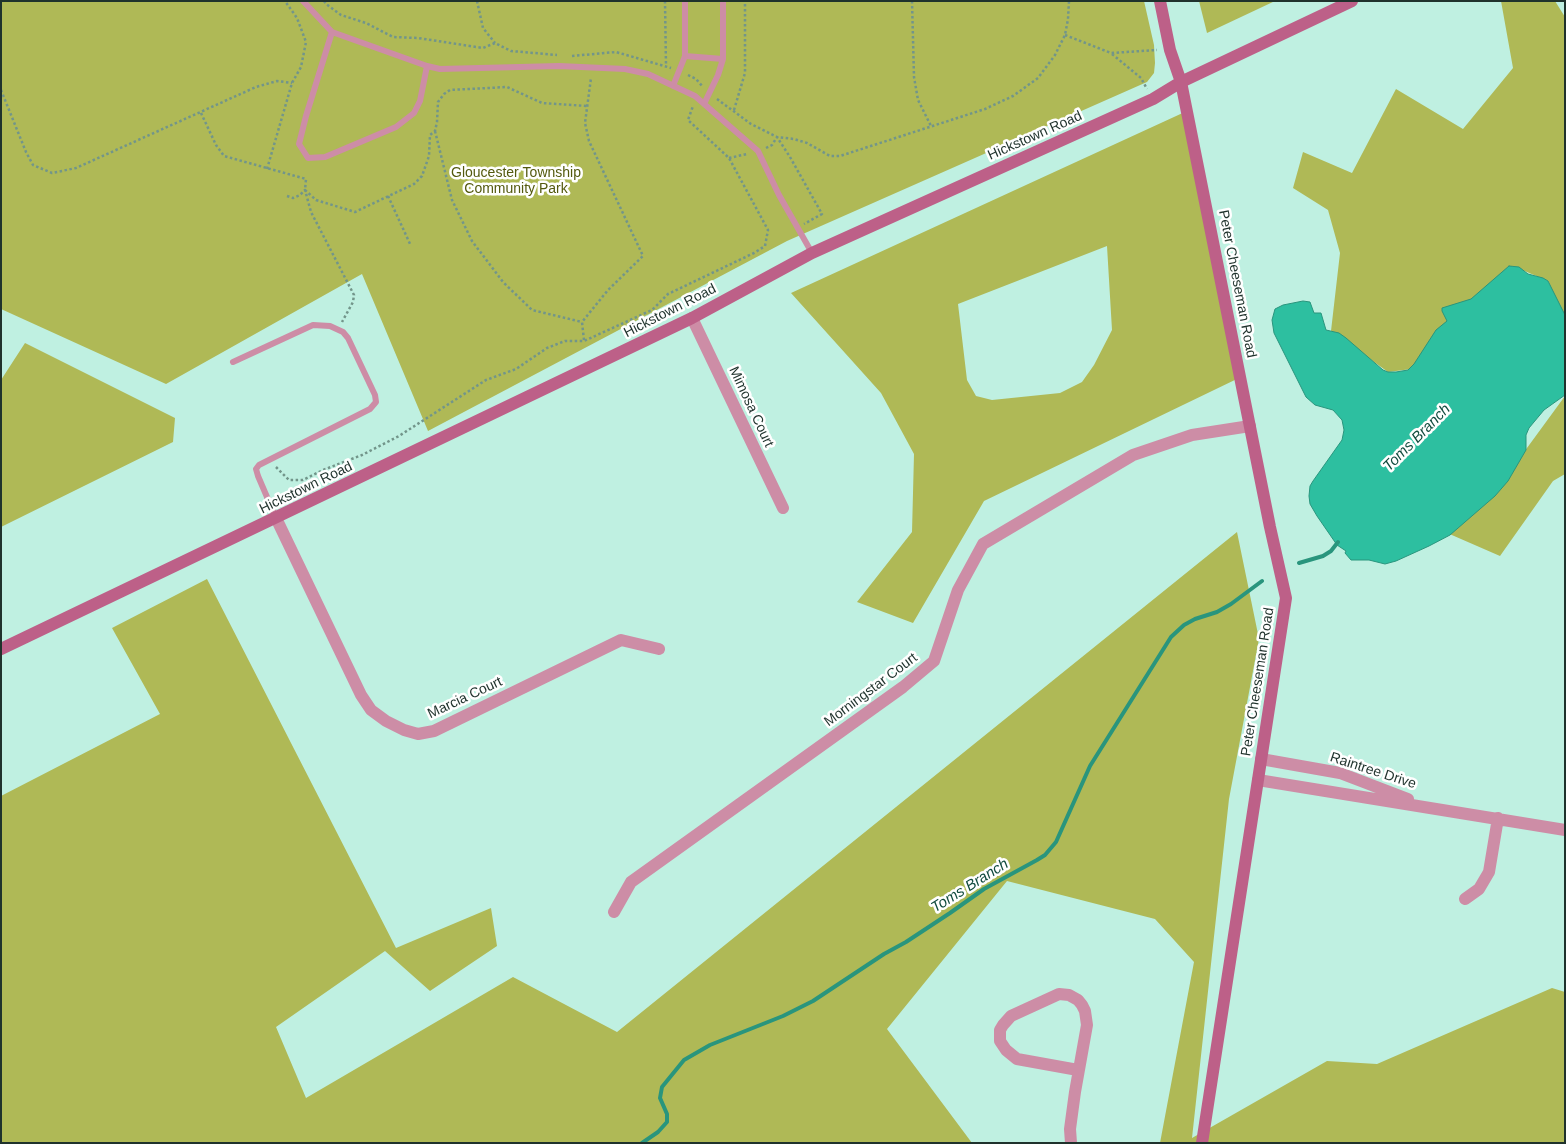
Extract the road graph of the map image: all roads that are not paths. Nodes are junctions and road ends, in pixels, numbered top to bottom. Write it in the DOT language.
graph roads {
  1 [pos="303,1"];
  2 [pos="685,1"];
  3 [pos="723,1"];
  4 [pos="1160,1"];
  5 [pos="1352,1"];
  6 [pos="332,32"];
  7 [pos="685,56"];
  8 [pos="723,59"];
  9 [pos="427,66"];
  10 [pos="1181,82"];
  11 [pos="673,86"];
  12 [pos="704,104"];
  13 [pos="812,253"];
  14 [pos="692,318"];
  15 [pos="233,362"];
  16 [pos="1250,426"];
  17 [pos="783,508"];
  18 [pos="276,518"];
  19 [pos="1,649"];
  20 [pos="659,649"];
  21 [pos="1261,759"];
  22 [pos="1258,780"];
  23 [pos="1444,810"];
  24 [pos="1498,818"];
  25 [pos="1565,830"];
  26 [pos="1465,899"];
  27 [pos="614,912"];
  28 [pos="1078,1070"];
  29 [pos="1071,1143"];
  30 [pos="1202,1143"];
  1 -- 6 [label="lane"];
  2 -- 7 [label="lane"];
  3 -- 8 [label="lane"];
  4 -- 10 [label="street, Peter Cheeseman Road"];
  5 -- 10 [label="street, Hickstown Road"];
  6 -- 9 [label="lane"];
  6 -- 9 [label="lane"];
  7 -- 8 [label="lane"];
  7 -- 11 [label="lane"];
  8 -- 12 [label="lane"];
  9 -- 11 [label="lane"];
  10 -- 13 [label="street, Hickstown Road"];
  10 -- 16 [label="street, Peter Cheeseman Road"];
  11 -- 12 [label="lane"];
  12 -- 13 [label="lane"];
  13 -- 14 [label="street, Hickstown Road"];
  14 -- 17 [label="street, Mimosa Court"];
  14 -- 18 [label="street, Hickstown Road"];
  15 -- 18 [label="lane"];
  16 -- 21 [label="street, Peter Cheeseman Road"];
  16 -- 27 [label="street, Morningstar Court"];
  18 -- 19 [label="street, Hickstown Road"];
  18 -- 20 [label="street, Marcia Court"];
  21 -- 22 [label="street, Peter Cheeseman Road"];
  21 -- 23 [label="street, Raintree Drive"];
  22 -- 23 [label="street, Raintree Drive"];
  22 -- 30 [label="street, Peter Cheeseman Road"];
  23 -- 24 [label="street, Raintree Drive"];
  24 -- 25 [label="street, Raintree Drive"];
  24 -- 26 [label="street"];
  28 -- 28 [label="street"];
  28 -- 29 [label="street"];
}
